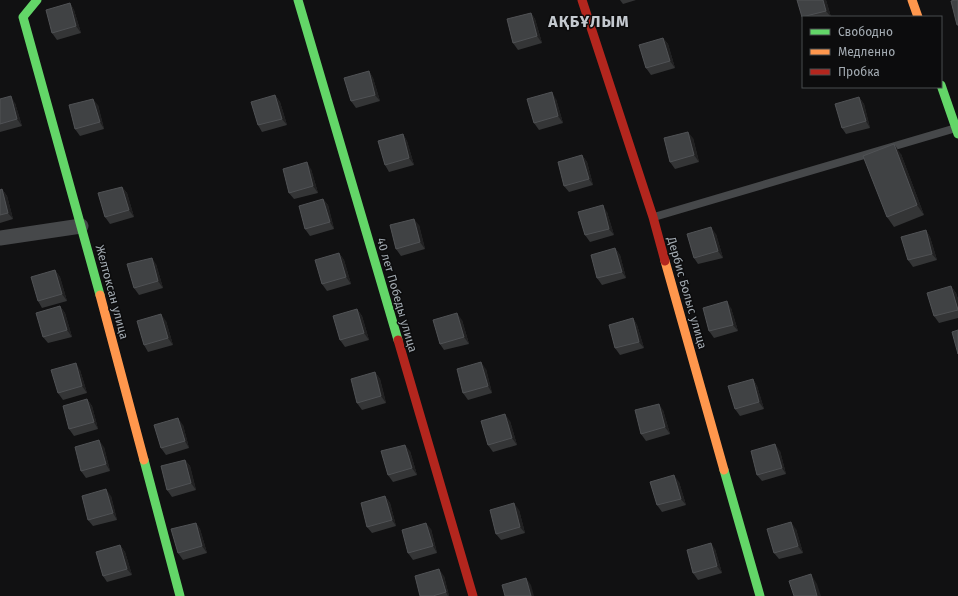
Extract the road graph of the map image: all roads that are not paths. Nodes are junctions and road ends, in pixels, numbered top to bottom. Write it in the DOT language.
graph roads {
  1 [pos="37,0"];
  2 [pos="298,0"];
  3 [pos="582,0"];
  4 [pos="912,0"];
  5 [pos="918,16"];
  6 [pos="942,88"];
  7 [pos="957,131"];
  8 [pos="653,217"];
  9 [pos="81,226"];
  10 [pos="0,238"];
  11 [pos="180,596"];
  12 [pos="473,596"];
  13 [pos="760,596"];
  1 -- 9 [label="street, Желтоксан улица"];
  2 -- 12 [label="street, 40 лет Победы улица"];
  3 -- 8 [label="street, Дербис Болыс улица"];
  4 -- 5 [label="street"];
  6 -- 7 [label="street"];
  7 -- 8 [label="lane"];
  8 -- 13 [label="street, Дербис Болыс улица"];
  9 -- 10 [label="street"];
  9 -- 11 [label="street, Желтоксан улица"];
}
